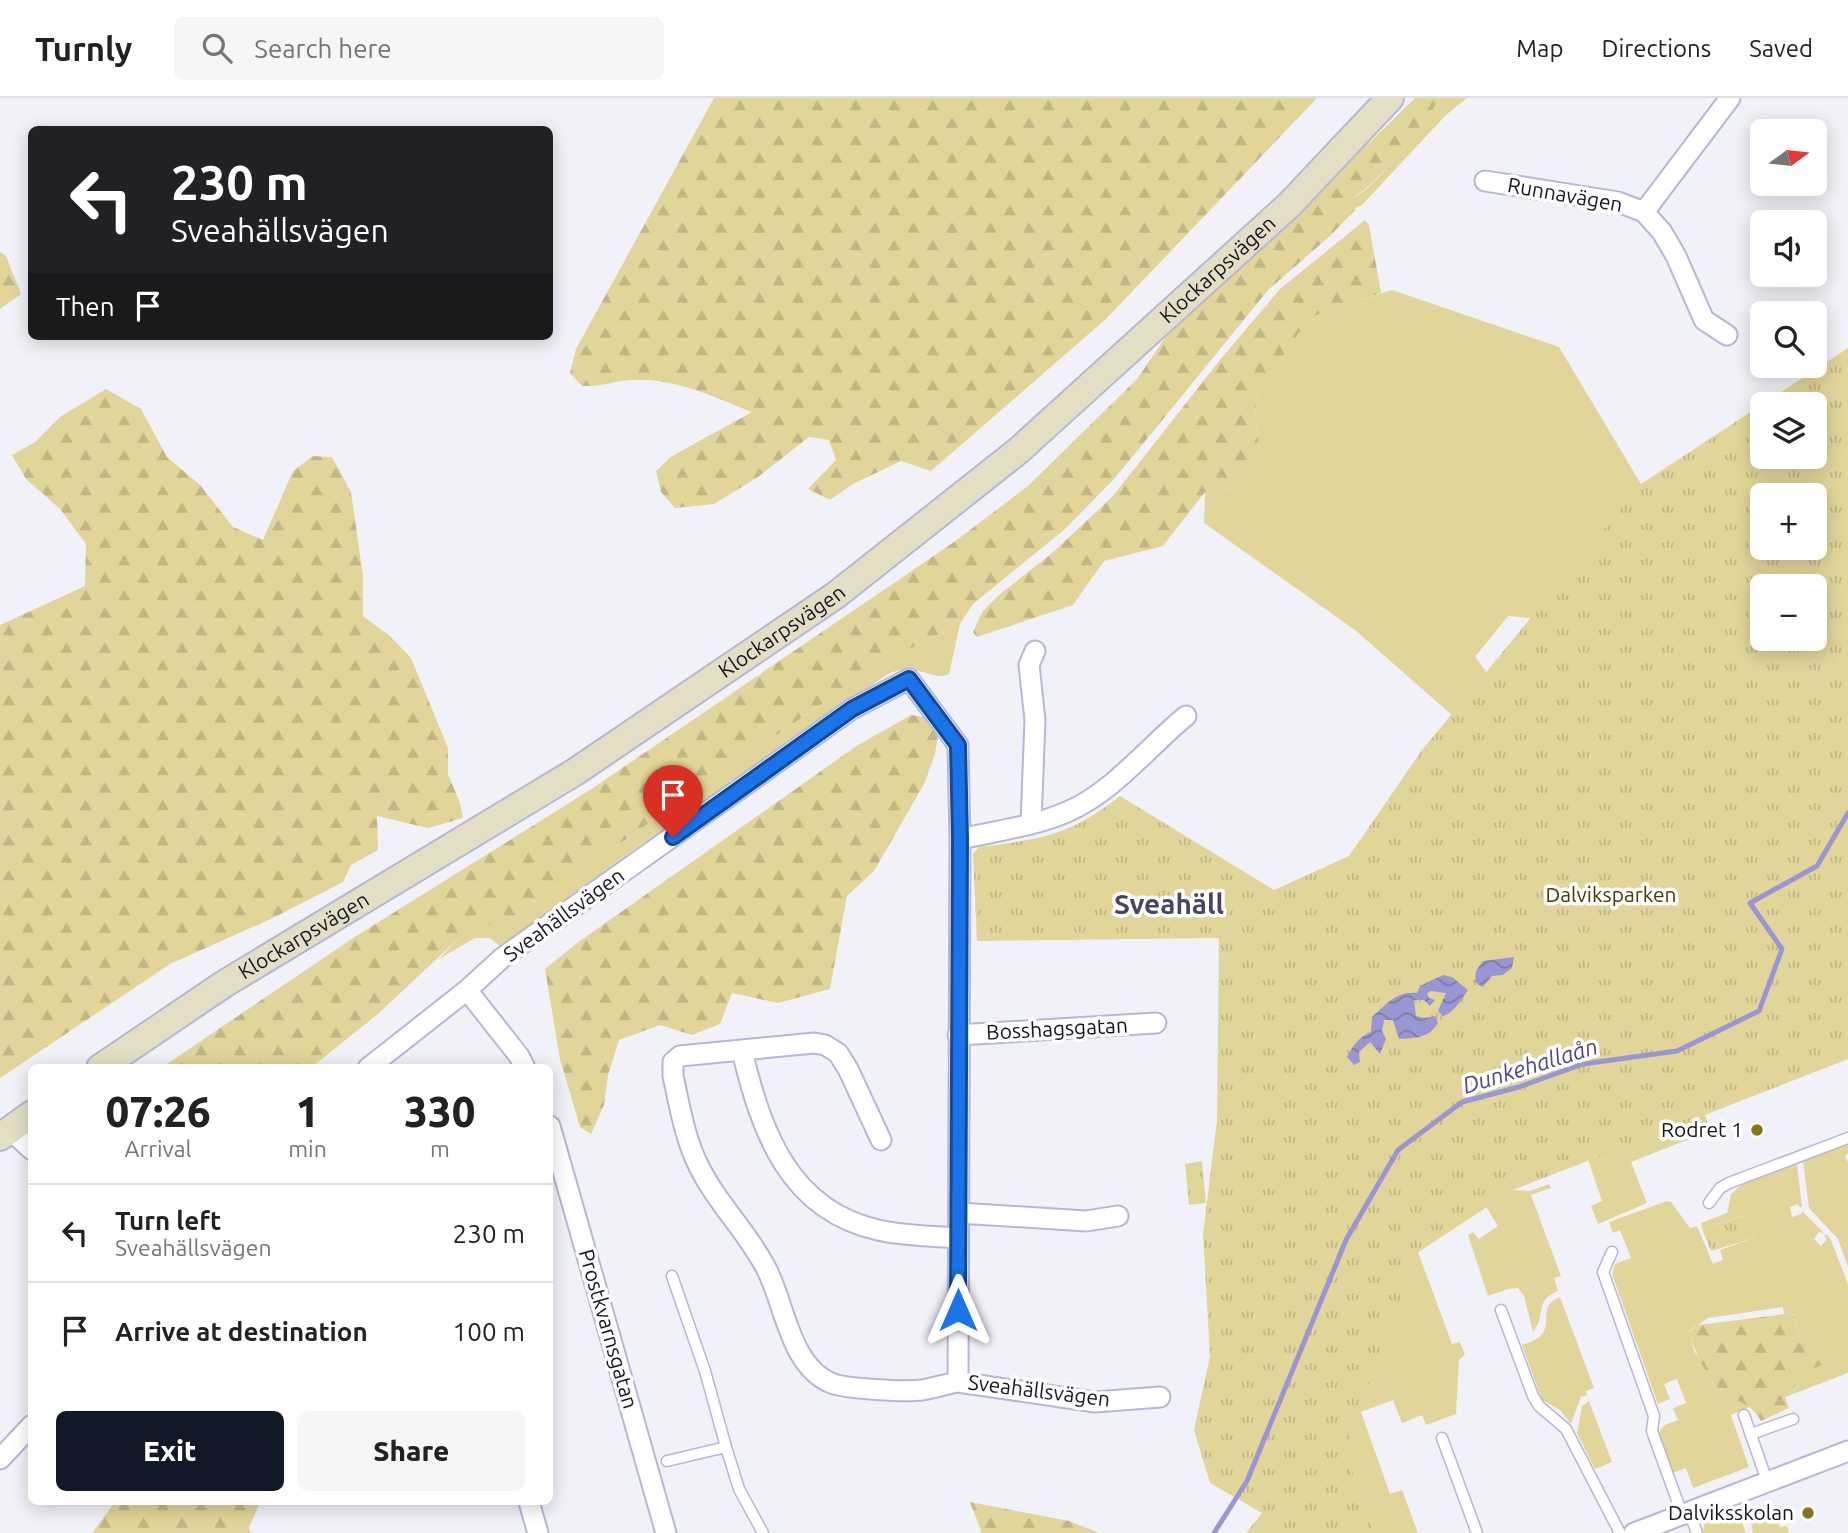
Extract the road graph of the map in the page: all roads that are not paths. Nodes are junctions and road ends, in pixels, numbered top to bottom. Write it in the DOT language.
graph roads {
  1 [pos="1390,98"];
  2 [pos="1730,98"];
  3 [pos="1485,181"];
  4 [pos="1644,212"];
  5 [pos="1727,335"];
  6 [pos="1035,651"];
  7 [pos="1186,716"];
  8 [pos="1031,823"];
  9 [pos="960,839"];
  10 [pos="467,990"];
  11 [pos="1156,1023"];
  12 [pos="958,1035"];
  13 [pos="742,1051"];
  14 [pos="106,1064"];
  15 [pos="373,1064"];
  16 [pos="523,1064"];
  17 [pos="28,1117"];
  18 [pos="4,1133"];
  19 [pos="553,1137"];
  20 [pos="1848,1138"];
  21 [pos="881,1139"];
  22 [pos="28,1148"];
  23 [pos="1709,1203"];
  24 [pos="959,1213"];
  25 [pos="1118,1216"];
  26 [pos="958,1238"];
  27 [pos="1612,1252"];
  28 [pos="672,1276"];
  29 [pos="1502,1310"];
  30 [pos="958,1382"];
  31 [pos="1160,1397"];
  32 [pos="1744,1415"];
  33 [pos="1793,1419"];
  34 [pos="28,1429"];
  35 [pos="1751,1434"];
  36 [pos="1442,1438"];
  37 [pos="726,1447"];
  38 [pos="1848,1451"];
  39 [pos="0,1459"];
  40 [pos="667,1461"];
  41 [pos="1767,1481"];
  42 [pos="530,1505"];
  43 [pos="1686,1513"];
  44 [pos="1640,1532"];
  45 [pos="538,1533"];
  46 [pos="666,1533"];
  47 [pos="763,1533"];
  48 [pos="1477,1533"];
  49 [pos="1620,1533"];
  50 [pos="1697,1533"];
  1 -- 14 [label="street, Klockarpsvägen"];
  2 -- 4 [label="street, Runnavägen"];
  3 -- 4 [label="street, Runnavägen"];
  4 -- 5 [label="street, Runnavägen"];
  6 -- 8 [label="street"];
  7 -- 8 [label="street"];
  8 -- 9 [label="street"];
  9 -- 10 [label="street, Sveahällsvägen"];
  9 -- 12 [label="street, Sveahällsvägen"];
  10 -- 15 [label="street, Sveahällsvägen"];
  10 -- 16 [label="street"];
  11 -- 12 [label="street, Bosshagsgatan"];
  12 -- 24 [label="street, Sveahällsvägen"];
  13 -- 21 [label="street"];
  13 -- 26 [label="street"];
  13 -- 30 [label="street"];
  17 -- 18 [label="street"];
  18 -- 22 [label="street"];
  19 -- 46 [label="street, Prostkvarnsgatan"];
  20 -- 23 [label="lane"];
  24 -- 25 [label="street"];
  24 -- 26 [label="street, Sveahällsvägen"];
  26 -- 30 [label="street, Sveahällsvägen"];
  27 -- 43 [label="lane"];
  28 -- 37 [label="lane"];
  29 -- 49 [label="lane"];
  30 -- 31 [label="street, Sveahällsvägen"];
  32 -- 35 [label="lane"];
  33 -- 35 [label="lane"];
  34 -- 39 [label="street"];
  35 -- 41 [label="lane"];
  36 -- 48 [label="lane"];
  37 -- 40 [label="lane"];
  37 -- 47 [label="lane"];
  38 -- 41 [label="street"];
  41 -- 43 [label="street"];
  42 -- 45 [label="street"];
  43 -- 44 [label="street"];
  43 -- 50 [label="lane"];
}
